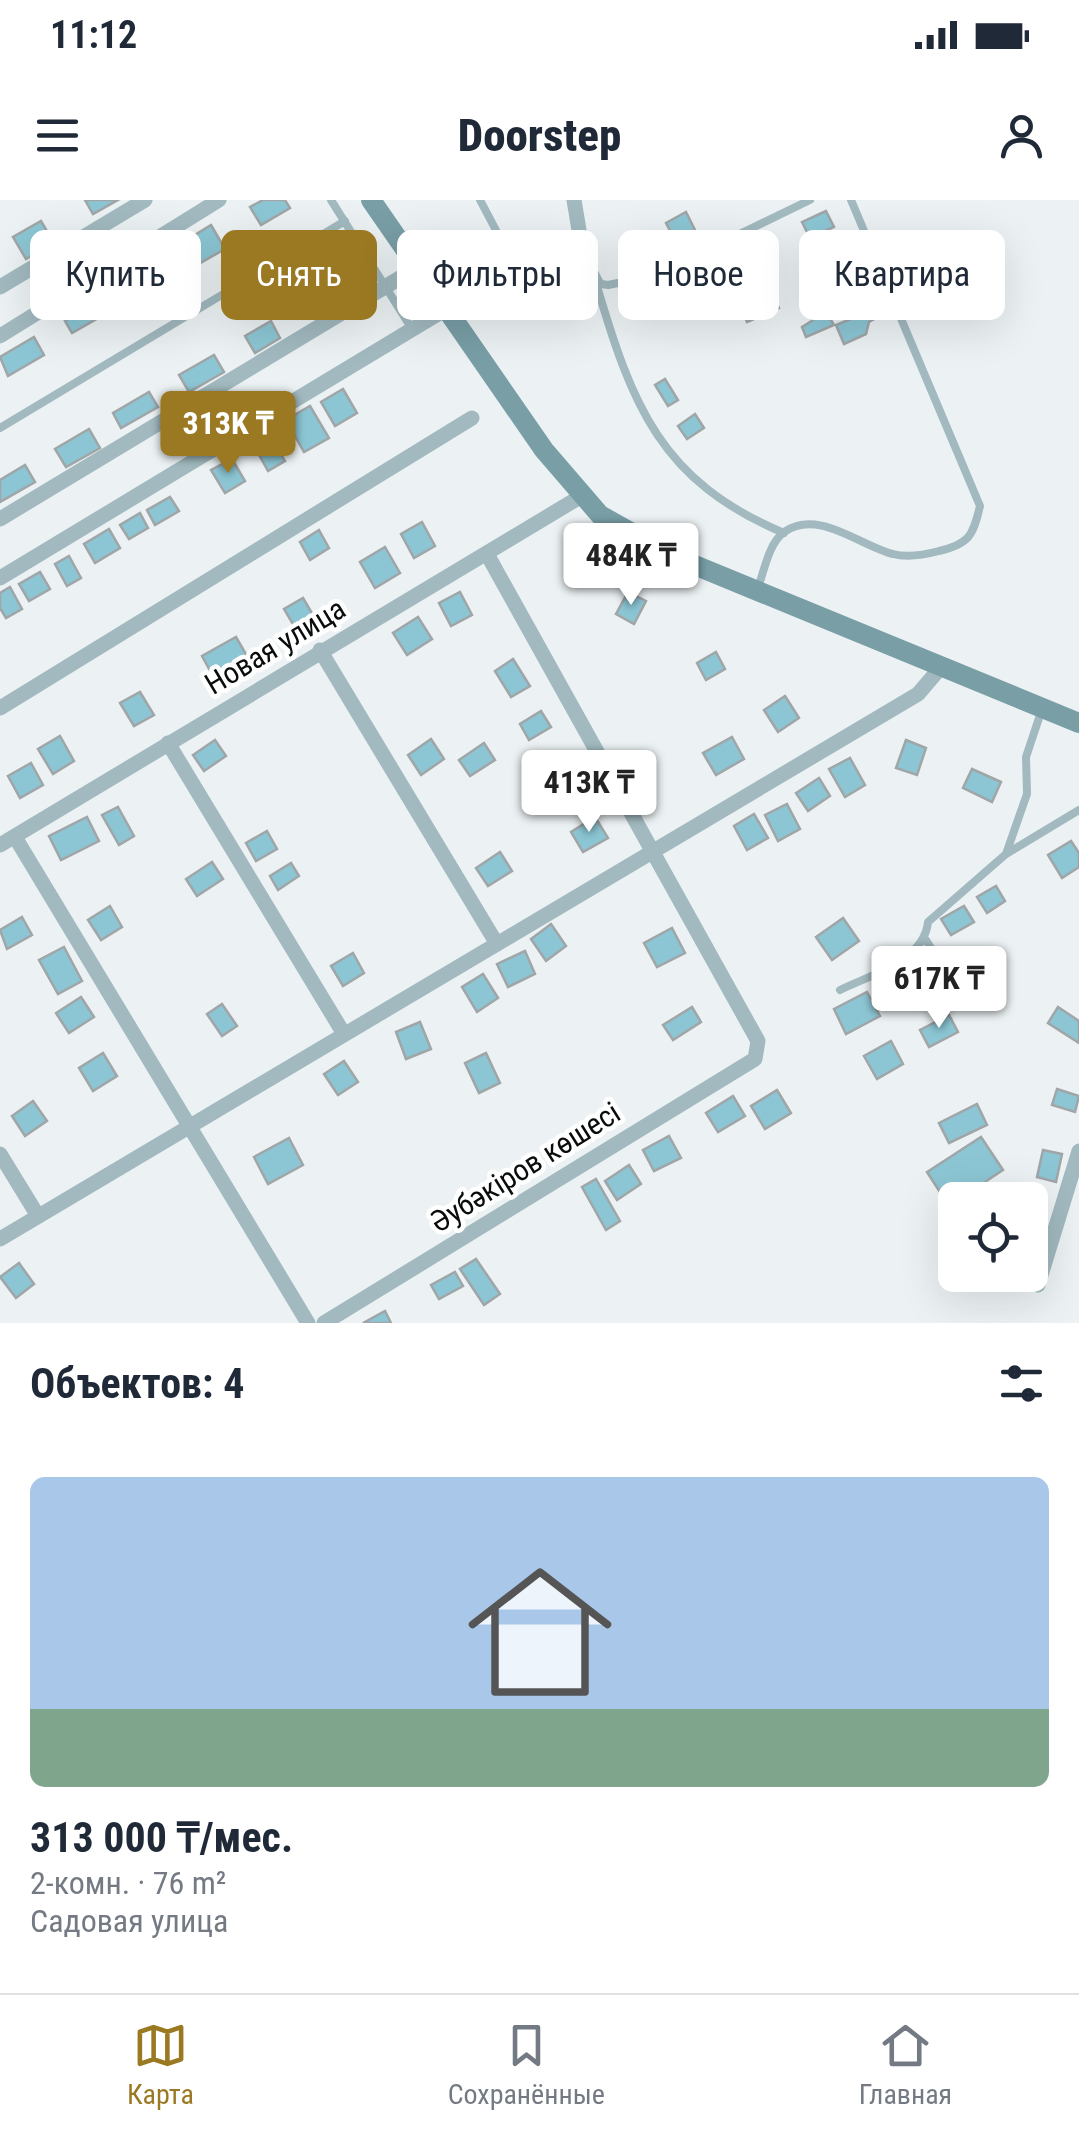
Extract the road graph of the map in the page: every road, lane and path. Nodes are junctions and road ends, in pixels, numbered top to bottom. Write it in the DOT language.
graph roads {
  1 [pos="144,200"];
  2 [pos="218,200"];
  3 [pos="331,200"];
  4 [pos="371,200"];
  5 [pos="480,200"];
  6 [pos="574,200"];
  7 [pos="810,200"];
  8 [pos="852,200"];
  9 [pos="345,221"];
  10 [pos="495,230"];
  11 [pos="579,230"];
  12 [pos="397,237"];
  13 [pos="397,279"];
  14 [pos="598,284"];
  15 [pos="386,286"];
  16 [pos="0,287"];
  17 [pos="598,291"];
  18 [pos="427,320"];
  19 [pos="454,320"];
  20 [pos="412,329"];
  21 [pos="0,336"];
  22 [pos="472,418"];
  23 [pos="0,428"];
  24 [pos="580,497"];
  25 [pos="0,519"];
  26 [pos="784,532"];
  27 [pos="487,554"];
  28 [pos="0,578"];
  29 [pos="757,592"];
  30 [pos="320,650"];
  31 [pos="942,666"];
  32 [pos="0,708"];
  33 [pos="1042,708"];
  34 [pos="1079,723"];
  35 [pos="168,744"];
  36 [pos="1079,810"];
  37 [pos="7,841"];
  38 [pos="653,851"];
  39 [pos="1006,854"];
  40 [pos="926,940"];
  41 [pos="497,944"];
  42 [pos="840,990"];
  43 [pos="961,996"];
  44 [pos="344,1034"];
  45 [pos="189,1126"];
  46 [pos="1079,1151"];
  47 [pos="0,1154"];
  48 [pos="38,1216"];
  49 [pos="0,1239"];
  50 [pos="1048,1252"];
  51 [pos="308,1323"];
  52 [pos="324,1323"];
  1 -- 16 [label="street"];
  2 -- 21 [label="street"];
  3 -- 9 [label="lane"];
  4 -- 12 [label="main road"];
  5 -- 10 [label="lane"];
  6 -- 11 [label="street"];
  7 -- 14 [label="lane"];
  8 -- 26 [label="lane"];
  9 -- 15 [label="lane"];
  9 -- 23 [label="lane"];
  13 -- 15 [label="street"];
  15 -- 20 [label="lane"];
  15 -- 25 [label="street"];
  17 -- 26 [label="lane"];
  18 -- 20 [label="street"];
  19 -- 24 [label="main road"];
  20 -- 28 [label="street"];
  22 -- 32 [label="street"];
  24 -- 27 [label="street, Новая улица"];
  24 -- 29 [label="main road"];
  26 -- 29 [label="lane"];
  27 -- 30 [label="street, Новая улица"];
  27 -- 38 [label="street"];
  29 -- 31 [label="main road"];
  30 -- 35 [label="street, Новая улица"];
  30 -- 41 [label="street"];
  31 -- 33 [label="main road"];
  31 -- 38 [label="street"];
  33 -- 34 [label="main road"];
  33 -- 39 [label="lane"];
  35 -- 37 [label="street, Новая улица"];
  35 -- 44 [label="street"];
  36 -- 39 [label="lane"];
  37 -- 45 [label="street"];
  38 -- 41 [label="street"];
  38 -- 52 [label="street, Әубәкіров көшесі"];
  39 -- 40 [label="lane"];
  40 -- 42 [label="lane"];
  40 -- 43 [label="lane"];
  41 -- 44 [label="street"];
  44 -- 45 [label="street"];
  45 -- 48 [label="street"];
  45 -- 51 [label="street"];
  46 -- 50 [label="street"];
  47 -- 48 [label="street"];
  48 -- 49 [label="street"];
}
